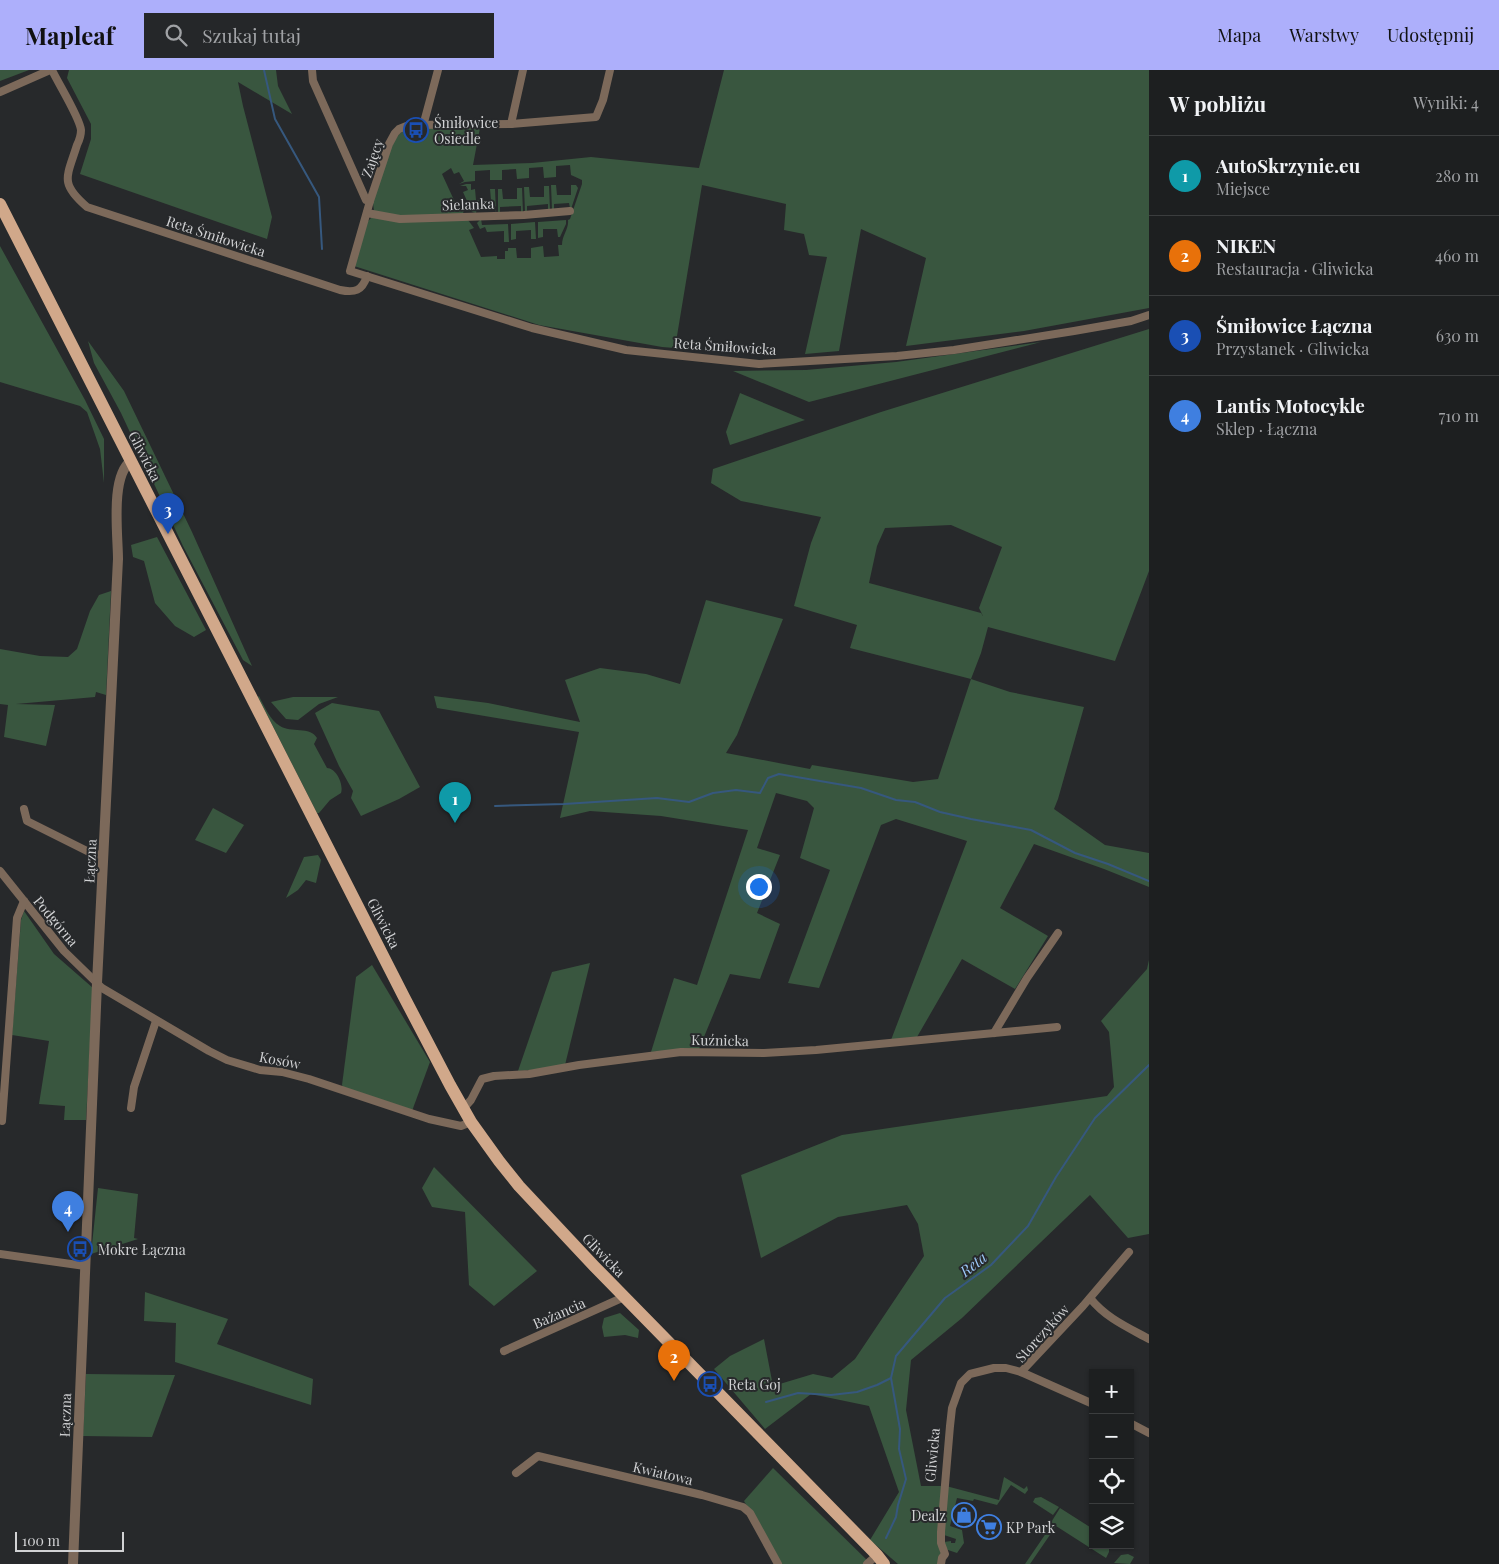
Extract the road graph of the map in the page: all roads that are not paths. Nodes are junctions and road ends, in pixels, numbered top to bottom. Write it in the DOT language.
graph roads {
  1 [pos="51,70"];
  2 [pos="312,70"];
  3 [pos="438,70"];
  4 [pos="523,70"];
  5 [pos="610,70"];
  6 [pos="1,92"];
  7 [pos="512,124"];
  8 [pos="423,126"];
  9 [pos="370,201"];
  10 [pos="0,204"];
  11 [pos="570,211"];
  12 [pos="367,212"];
  13 [pos="350,271"];
  14 [pos="367,276"];
  15 [pos="1149,315"];
  16 [pos="131,461"];
  17 [pos="24,809"];
  18 [pos="104,855"];
  19 [pos="0,871"];
  20 [pos="24,901"];
  21 [pos="1058,932"];
  22 [pos="97,983"];
  23 [pos="156,1021"];
  24 [pos="1057,1027"];
  25 [pos="994,1033"];
  26 [pos="131,1108"];
  27 [pos="464,1109"];
  28 [pos="2,1121"];
  29 [pos="471,1122"];
  30 [pos="1129,1252"];
  31 [pos="0,1254"];
  32 [pos="85,1266"];
  33 [pos="624,1297"];
  34 [pos="1090,1298"];
  35 [pos="1149,1339"];
  36 [pos="504,1351"];
  37 [pos="1021,1372"];
  38 [pos="1089,1402"];
  39 [pos="1134,1426"];
  40 [pos="1149,1433"];
  41 [pos="516,1473"];
  42 [pos="880,1559"];
  43 [pos="73,1564"];
  44 [pos="778,1564"];
  45 [pos="867,1564"];
  46 [pos="892,1564"];
  47 [pos="941,1564"];
  1 -- 6 [label="street"];
  1 -- 14 [label="street, Reta Śmiłowicka"];
  2 -- 9 [label="street"];
  3 -- 8 [label="street"];
  4 -- 7 [label="street"];
  5 -- 7 [label="street, Zajęcy"];
  7 -- 8 [label="street, Zajęcy"];
  8 -- 9 [label="street, Zajęcy"];
  9 -- 12 [label="street, Zajęcy"];
  10 -- 16 [label="main road, Gliwicka"];
  11 -- 12 [label="street, Sielanka"];
  12 -- 13 [label="street, Zajęcy"];
  13 -- 14 [label="street, Reta Śmiłowicka"];
  14 -- 15 [label="street, Reta Śmiłowicka"];
  16 -- 18 [label="street, Łączna"];
  16 -- 27 [label="main road, Gliwicka"];
  17 -- 18 [label="street"];
  18 -- 22 [label="street, Łączna"];
  19 -- 20 [label="street, Podgórna"];
  20 -- 22 [label="street, Podgórna"];
  20 -- 28 [label="street"];
  21 -- 25 [label="street"];
  22 -- 23 [label="street, Kosów"];
  22 -- 32 [label="street, Łączna"];
  23 -- 26 [label="street"];
  23 -- 29 [label="street, Kosów"];
  24 -- 25 [label="street, Kuźnicka"];
  25 -- 27 [label="street, Kuźnicka"];
  27 -- 29 [label="main road, Gliwicka"];
  29 -- 33 [label="main road, Gliwicka"];
  30 -- 34 [label="street, Storczyków"];
  31 -- 32 [label="street"];
  32 -- 43 [label="street, Łączna"];
  33 -- 36 [label="street, Bażancia"];
  33 -- 42 [label="main road, Gliwicka"];
  34 -- 35 [label="street"];
  34 -- 37 [label="street, Storczyków"];
  37 -- 38 [label="street, Storczyków"];
  37 -- 47 [label="street, Gliwicka"];
  39 -- 40 [label="street"];
  41 -- 44 [label="street, Kwiatowa"];
  42 -- 45 [label="street"];
  42 -- 46 [label="main road, Gliwicka"];
}
